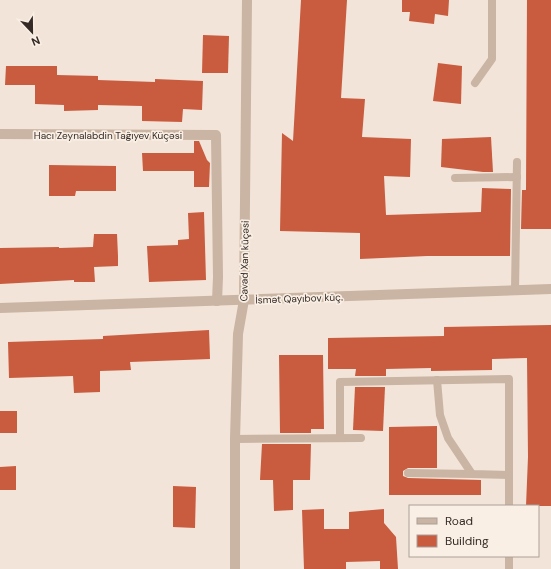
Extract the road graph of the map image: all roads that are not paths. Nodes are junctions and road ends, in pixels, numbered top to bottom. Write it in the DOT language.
graph roads {
  1 [pos="247,0"];
  2 [pos="492,0"];
  3 [pos="476,83"];
  4 [pos="0,134"];
  5 [pos="517,162"];
  6 [pos="517,177"];
  7 [pos="455,178"];
  8 [pos="551,289"];
  9 [pos="515,291"];
  10 [pos="244,300"];
  11 [pos="217,301"];
  12 [pos="0,308"];
  13 [pos="437,380"];
  14 [pos="340,438"];
  15 [pos="361,438"];
  16 [pos="236,439"];
  17 [pos="408,473"];
  18 [pos="472,474"];
  19 [pos="509,474"];
  20 [pos="509,505"];
  21 [pos="509,557"];
  22 [pos="235,569"];
  23 [pos="509,569"];
  1 -- 10 [label="street, Cavad Xan küçəsi"];
  2 -- 3 [label="lane"];
  4 -- 11 [label="street, Hacı Zeynalabdin Tağıyev Küçəsi"];
  5 -- 6 [label="lane"];
  6 -- 7 [label="lane"];
  6 -- 9 [label="lane"];
  8 -- 9 [label="street, İsmət Qayıbov küç."];
  9 -- 10 [label="street, İsmət Qayıbov küç."];
  10 -- 11 [label="street, İsmət Qayıbov küç."];
  10 -- 16 [label="street, Cavad Xan küçəsi"];
  11 -- 12 [label="street, İsmət Qayıbov küç."];
  13 -- 14 [label="lane"];
  13 -- 18 [label="lane"];
  13 -- 19 [label="lane"];
  14 -- 15 [label="lane"];
  14 -- 16 [label="lane"];
  16 -- 22 [label="street, Cavad Xan küçəsi"];
  17 -- 18 [label="lane"];
  18 -- 19 [label="lane"];
  19 -- 20 [label="lane"];
  21 -- 23 [label="lane"];
}
